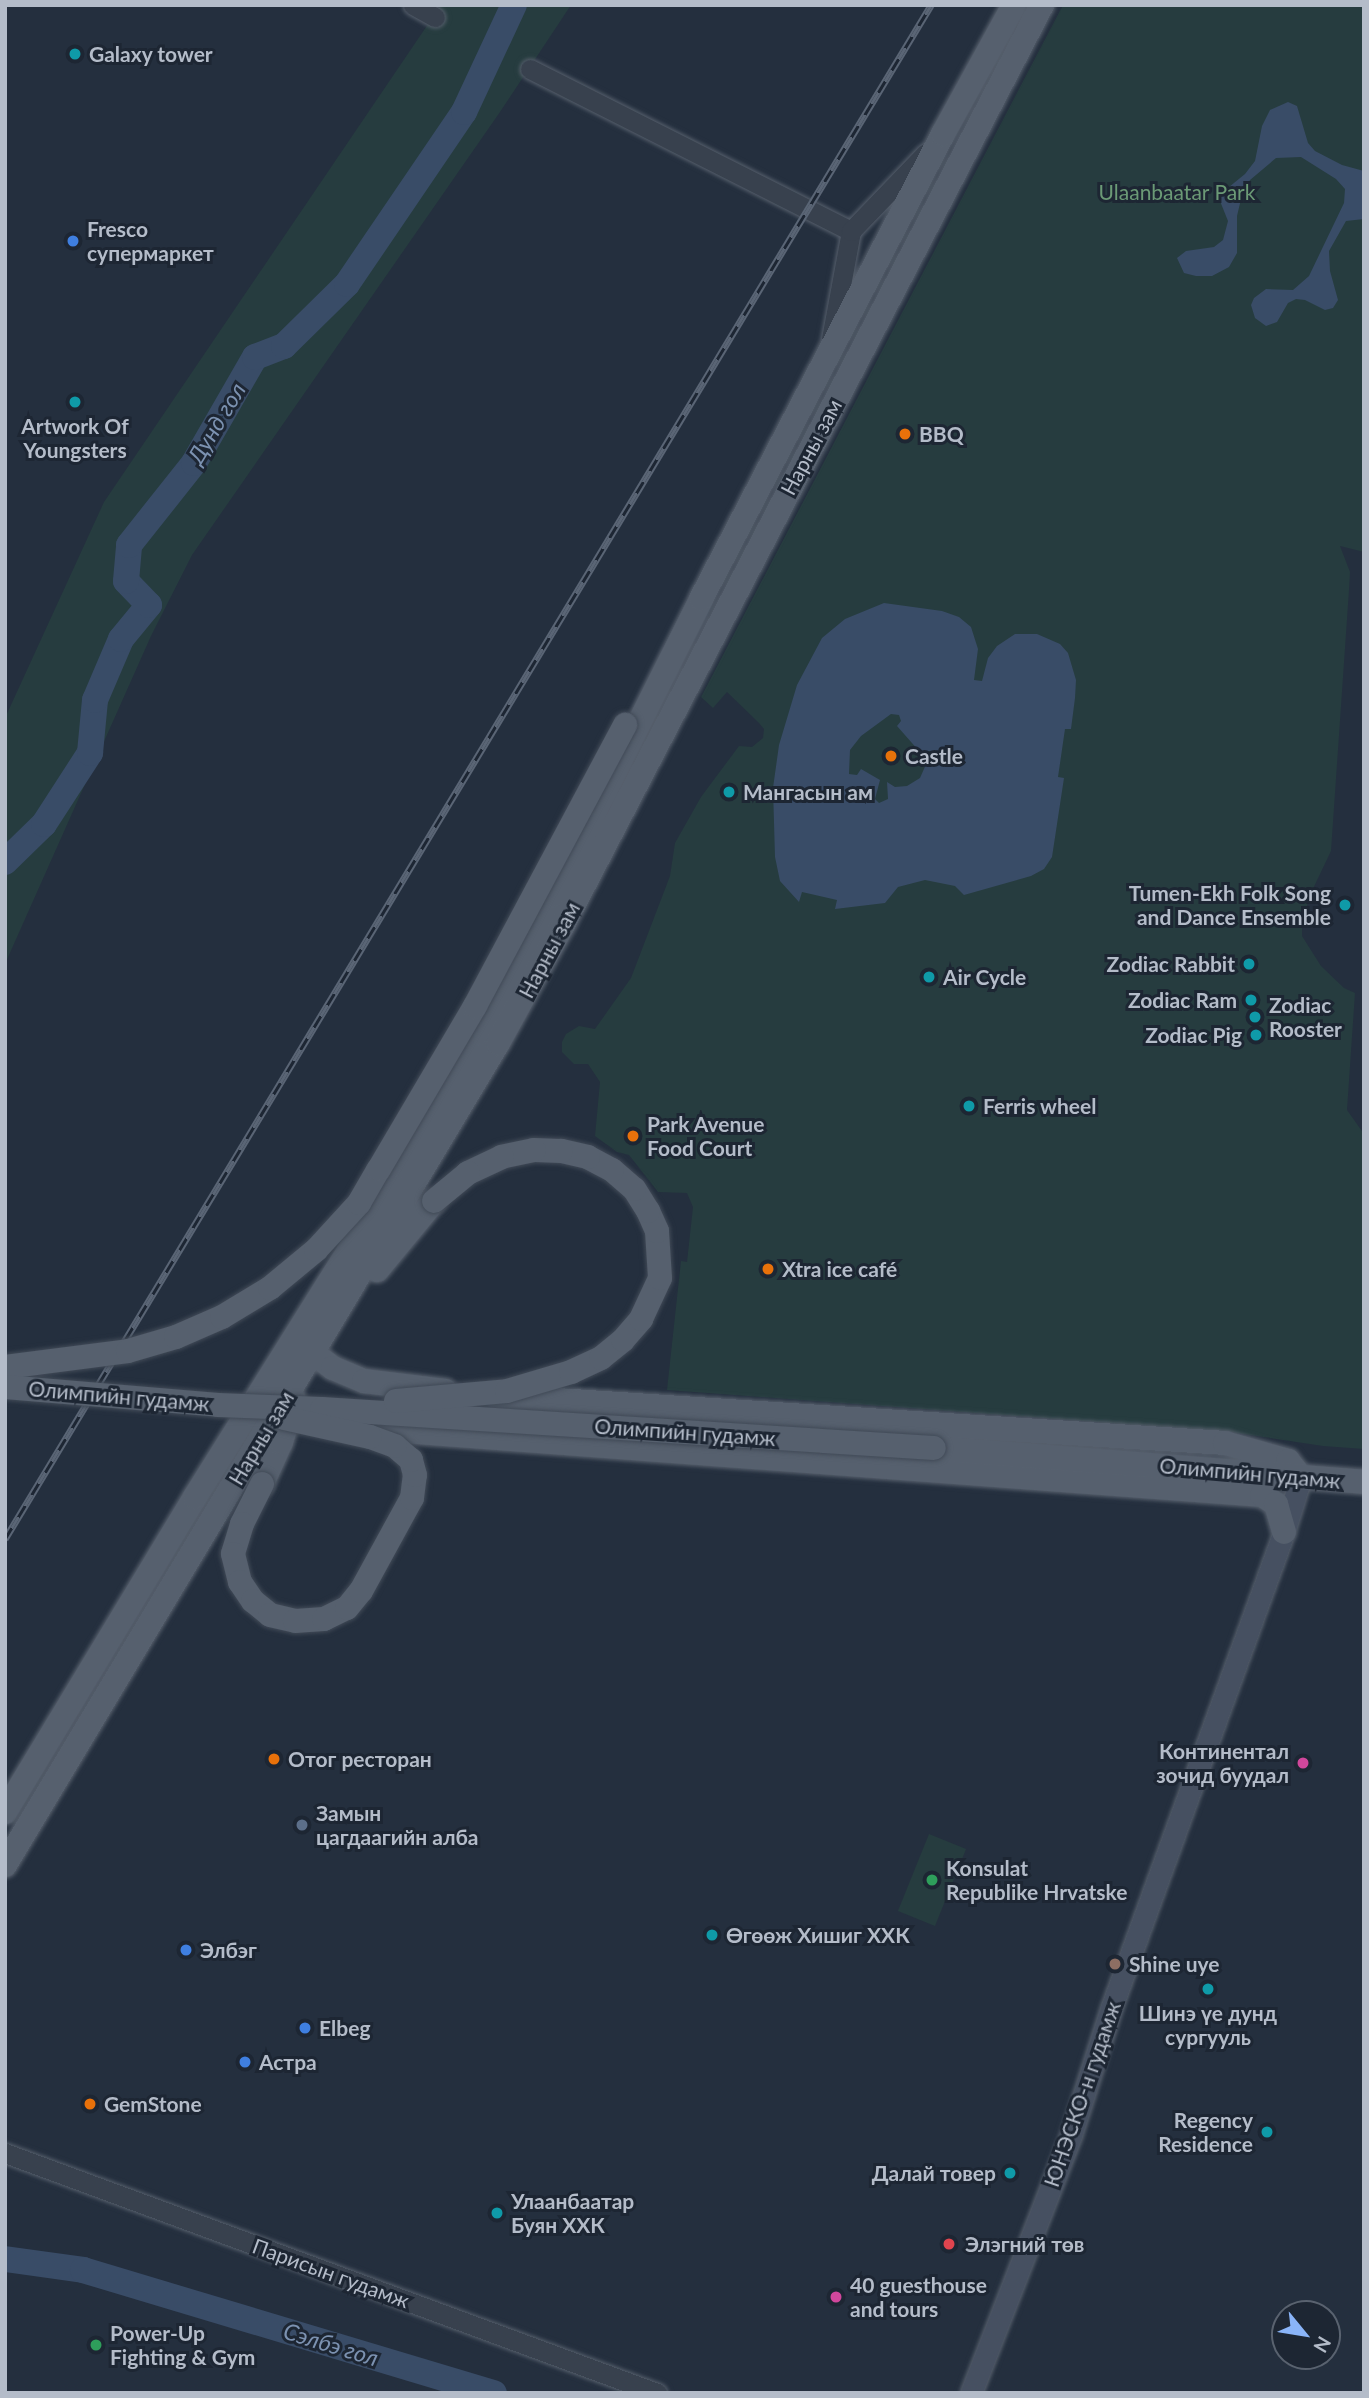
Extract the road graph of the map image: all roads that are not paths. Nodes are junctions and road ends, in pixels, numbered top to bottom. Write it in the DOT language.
graph roads {
  1 [pos="413,5"];
  2 [pos="1014,5"];
  3 [pos="1042,5"];
  4 [pos="435,17"];
  5 [pos="530,69"];
  6 [pos="943,134"];
  7 [pos="851,231"];
  8 [pos="864,286"];
  9 [pos="888,301"];
  10 [pos="843,326"];
  11 [pos="865,344"];
  12 [pos="828,354"];
  13 [pos="701,599"];
  14 [pos="314,1350"];
  15 [pos="5,1367"];
  16 [pos="5,1387"];
  17 [pos="497,1397"];
  18 [pos="543,1399"];
  19 [pos="218,1405"];
  20 [pos="322,1409"];
  21 [pos="278,1423"];
  22 [pos="494,1437"];
  23 [pos="541,1439"];
  24 [pos="1301,1477"];
  25 [pos="1364,1482"];
  26 [pos="195,1497"];
  27 [pos="216,1510"];
  28 [pos="1284,1532"];
  29 [pos="12,1817"];
  30 [pos="5,1865"];
  31 [pos="5,2153"];
  32 [pos="657,2393"];
  33 [pos="971,2393"];
  1 -- 4 [label="street"];
  2 -- 6 [label="main road, Нарны зам"];
  3 -- 9 [label="main road, Нарны зам"];
  5 -- 7 [label="street"];
  6 -- 7 [label="street"];
  6 -- 8 [label="main road, Нарны зам"];
  7 -- 12 [label="street"];
  8 -- 9 [label="main road"];
  8 -- 10 [label="main road, Нарны зам"];
  9 -- 11 [label="main road, Нарны зам"];
  10 -- 11 [label="main road"];
  10 -- 12 [label="main road, Нарны зам"];
  11 -- 14 [label="main road, Нарны зам"];
  12 -- 13 [label="main road, Нарны зам"];
  13 -- 15 [label="main road, bridge"];
  13 -- 26 [label="main road, Нарны зам"];
  14 -- 17 [label="main road"];
  14 -- 20 [label="main road, bridge"];
  14 -- 21 [label="main road, Нарны зам"];
  16 -- 19 [label="main road, Олимпийн гудамж, bridge"];
  17 -- 18 [label="main road"];
  17 -- 22 [label="main road"];
  18 -- 23 [label="main road"];
  18 -- 24 [label="main road"];
  19 -- 20 [label="main road, Олимпийн гудамж, bridge"];
  19 -- 21 [label="main road, bridge"];
  20 -- 24 [label="main road, Олимпийн гудамж, bridge"];
  21 -- 22 [label="main road"];
  21 -- 27 [label="main road, Нарны зам"];
  22 -- 23 [label="main road"];
  23 -- 28 [label="main road"];
  24 -- 25 [label="main road, Олимпийн гудамж"];
  24 -- 28 [label="main road, ЮНЭСКО-н гудамж"];
  26 -- 27 [label="main road"];
  26 -- 29 [label="main road, Нарны зам"];
  27 -- 29 [label="main road, Нарны зам"];
  28 -- 33 [label="main road, ЮНЭСКО-н гудамж"];
  29 -- 30 [label="main road, Нарны зам"];
  31 -- 32 [label="street, Парисын гудамж"];
}
